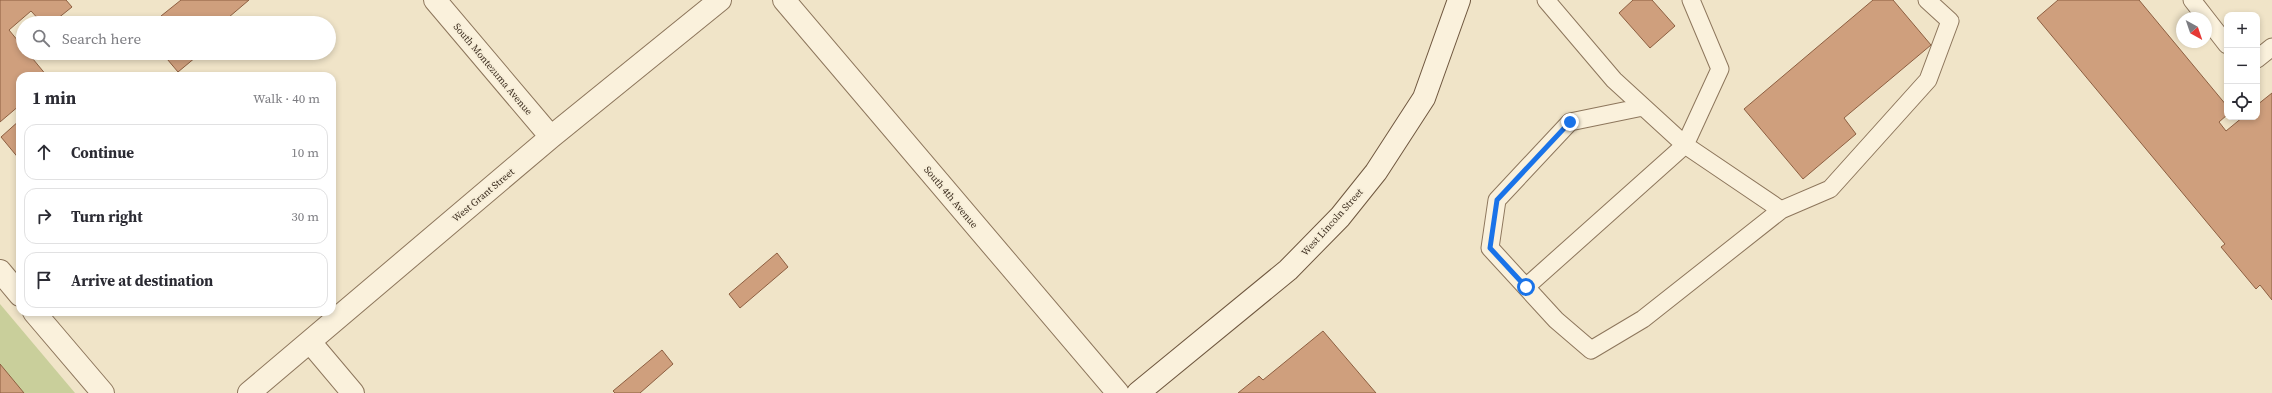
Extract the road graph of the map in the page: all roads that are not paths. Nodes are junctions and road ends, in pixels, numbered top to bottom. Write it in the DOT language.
graph roads {
  1 [pos="435,0"];
  2 [pos="720,0"];
  3 [pos="784,0"];
  4 [pos="1459,0"];
  5 [pos="1546,0"];
  6 [pos="1691,0"];
  7 [pos="1926,0"];
  8 [pos="2192,0"];
  9 [pos="2201,12"];
  10 [pos="2212,26"];
  11 [pos="2224,41"];
  12 [pos="2272,47"];
  13 [pos="2260,57"];
  14 [pos="1643,106"];
  15 [pos="551,137"];
  16 [pos="1686,145"];
  17 [pos="1781,210"];
  18 [pos="0,271"];
  19 [pos="1526,287"];
  20 [pos="16,290"];
  21 [pos="37,316"];
  22 [pos="310,342"];
  23 [pos="103,393"];
  24 [pos="249,393"];
  25 [pos="353,393"];
  26 [pos="1118,393"];
  27 [pos="1138,393"];
  1 -- 15 [label="street, South Montezuma Avenue"];
  2 -- 15 [label="street, West Grant Street"];
  3 -- 26 [label="street, South 4th Avenue"];
  4 -- 27 [label="street, West Lincoln Street"];
  5 -- 14 [label="lane"];
  6 -- 16 [label="lane"];
  7 -- 17 [label="lane"];
  8 -- 9 [label="lane"];
  10 -- 11 [label="lane"];
  12 -- 13 [label="lane"];
  14 -- 16 [label="lane"];
  14 -- 19 [label="lane"];
  15 -- 22 [label="street, West Grant Street"];
  16 -- 17 [label="lane"];
  16 -- 19 [label="lane"];
  17 -- 19 [label="lane"];
  18 -- 20 [label="street"];
  21 -- 23 [label="street"];
  22 -- 24 [label="street, West Grant Street"];
  22 -- 25 [label="street"];
}
